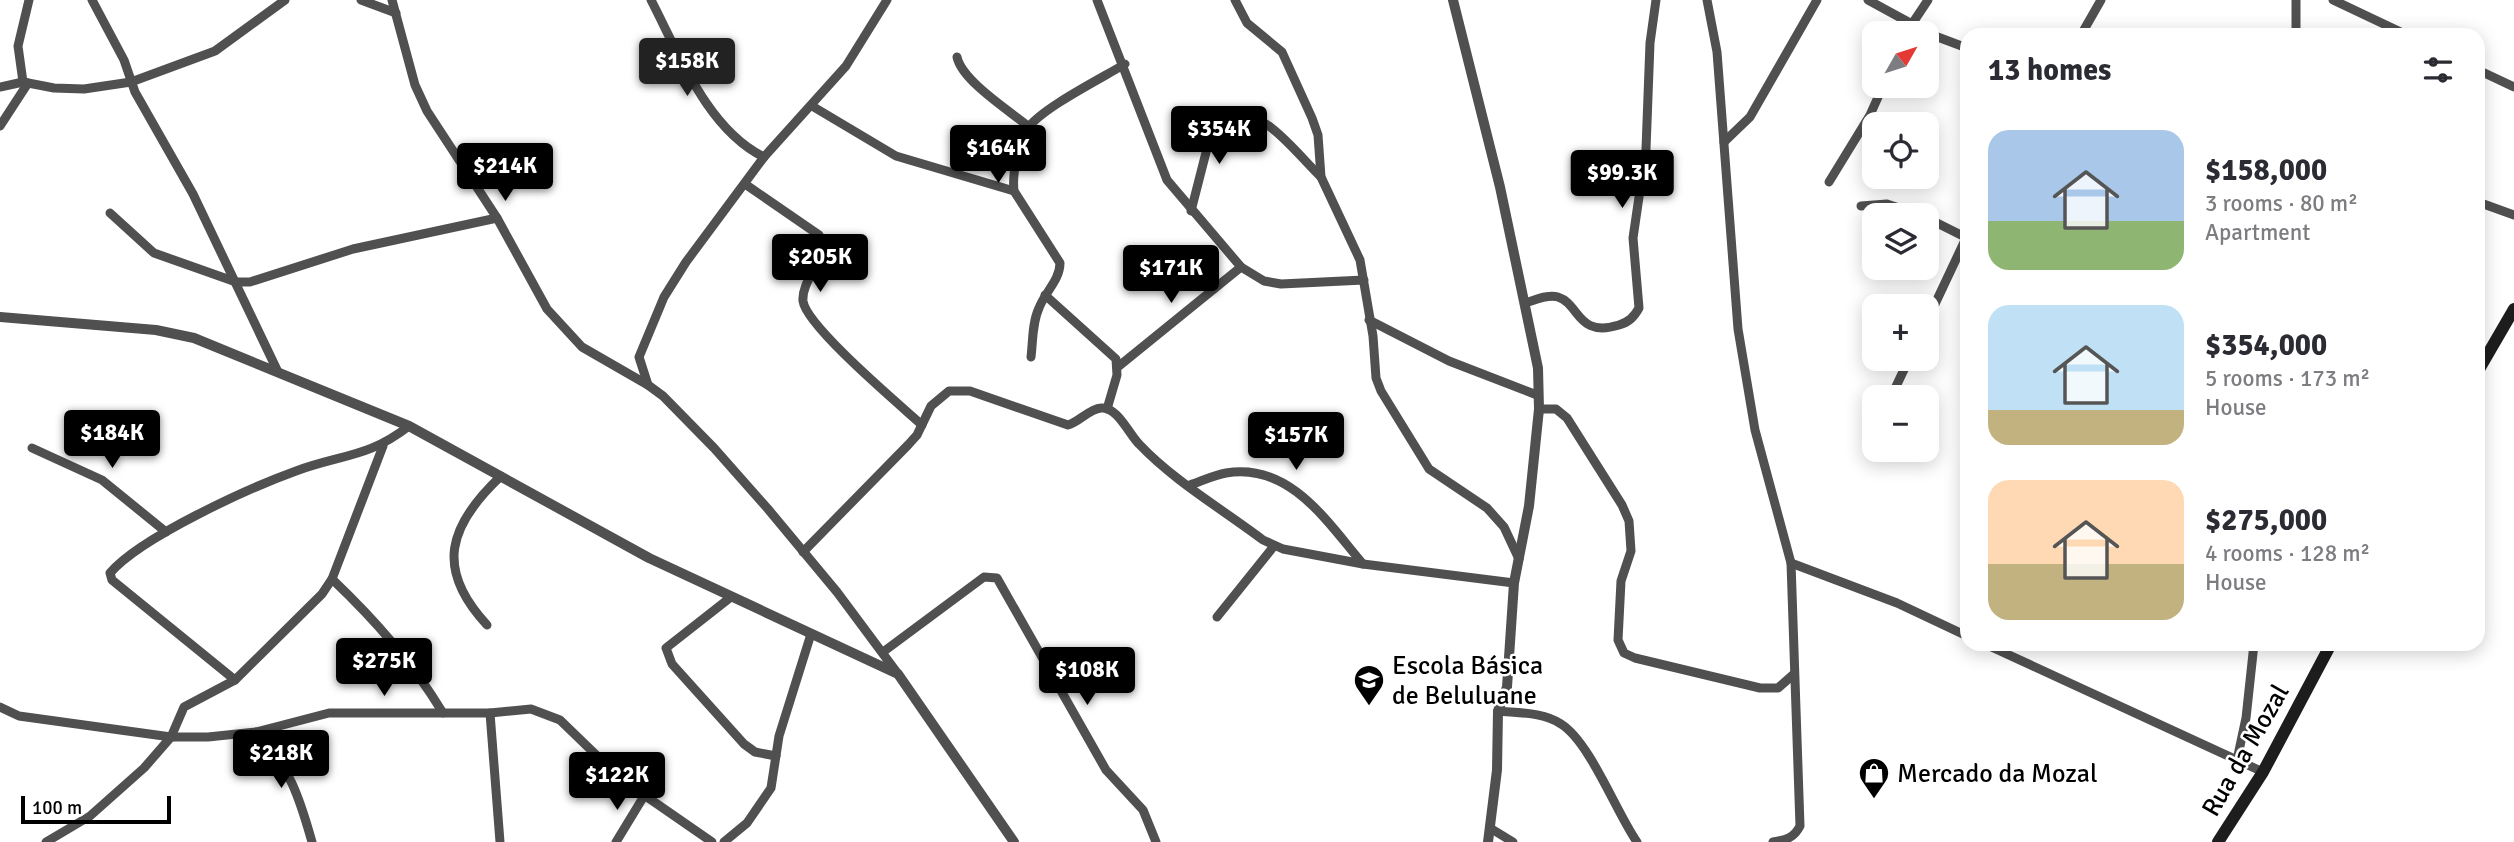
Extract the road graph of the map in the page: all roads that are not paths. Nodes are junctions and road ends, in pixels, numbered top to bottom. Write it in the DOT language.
graph roads {
  1 [pos="29,0"];
  2 [pos="92,0"];
  3 [pos="285,0"];
  4 [pos="362,0"];
  5 [pos="392,0"];
  6 [pos="651,0"];
  7 [pos="887,0"];
  8 [pos="1097,0"];
  9 [pos="1235,0"];
  10 [pos="1452,0"];
  11 [pos="1656,0"];
  12 [pos="1707,0"];
  13 [pos="1817,0"];
  14 [pos="1868,0"];
  15 [pos="1928,0"];
  16 [pos="2101,0"];
  17 [pos="2296,0"];
  18 [pos="2333,0"];
  19 [pos="396,13"];
  20 [pos="1898,21"];
  21 [pos="1915,21"];
  22 [pos="2085,28"];
  23 [pos="2296,28"];
  24 [pos="2392,28"];
  25 [pos="1939,38"];
  26 [pos="1960,45"];
  27 [pos="957,57"];
  28 [pos="1125,64"];
  29 [pos="2485,73"];
  30 [pos="131,82"];
  31 [pos="25,83"];
  32 [pos="0,87"];
  33 [pos="2514,87"];
  34 [pos="1878,98"];
  35 [pos="812,106"];
  36 [pos="0,126"];
  37 [pos="1029,127"];
  38 [pos="1724,142"];
  39 [pos="764,157"];
  40 [pos="1321,177"];
  41 [pos="1829,182"];
  42 [pos="745,184"];
  43 [pos="1014,191"];
  44 [pos="2485,205"];
  45 [pos="1191,211"];
  46 [pos="110,213"];
  47 [pos="2514,215"];
  48 [pos="497,218"];
  49 [pos="1939,224"];
  50 [pos="1960,234"];
  51 [pos="1960,252"];
  52 [pos="1241,267"];
  53 [pos="1364,280"];
  54 [pos="236,282"];
  55 [pos="1045,295"];
  56 [pos="1939,296"];
  57 [pos="1525,303"];
  58 [pos="2514,309"];
  59 [pos="0,317"];
  60 [pos="1369,320"];
  61 [pos="1031,358"];
  62 [pos="2485,360"];
  63 [pos="1119,366"];
  64 [pos="278,372"];
  65 [pos="648,385"];
  66 [pos="1537,395"];
  67 [pos="1107,409"];
  68 [pos="1539,409"];
  69 [pos="922,425"];
  70 [pos="409,426"];
  71 [pos="383,446"];
  72 [pos="32,448"];
  73 [pos="501,476"];
  74 [pos="1191,485"];
  75 [pos="166,532"];
  76 [pos="1275,546"];
  77 [pos="803,552"];
  78 [pos="1520,562"];
  79 [pos="1363,564"];
  80 [pos="1791,564"];
  81 [pos="332,579"];
  82 [pos="1514,583"];
  83 [pos="731,597"];
  84 [pos="1217,617"];
  85 [pos="487,625"];
  86 [pos="1960,633"];
  87 [pos="811,634"];
  88 [pos="2001,651"];
  89 [pos="2253,651"];
  90 [pos="2327,651"];
  91 [pos="883,652"];
  92 [pos="898,674"];
  93 [pos="1794,674"];
  94 [pos="236,680"];
  95 [pos="0,707"];
  96 [pos="1498,711"];
  97 [pos="443,713"];
  98 [pos="490,713"];
  99 [pos="256,732"];
  100 [pos="172,737"];
  101 [pos="776,756"];
  102 [pos="2237,760"];
  103 [pos="2263,772"];
  104 [pos="644,796"];
  105 [pos="1490,828"];
  106 [pos="46,842"];
  107 [pos="312,842"];
  108 [pos="500,842"];
  109 [pos="616,842"];
  110 [pos="712,842"];
  111 [pos="724,842"];
  112 [pos="1014,842"];
  113 [pos="1156,842"];
  114 [pos="1488,842"];
  115 [pos="1513,842"];
  116 [pos="1637,842"];
  117 [pos="1773,842"];
  118 [pos="2218,842"];
  1 -- 31 [label="street"];
  2 -- 30 [label="street"];
  3 -- 30 [label="street"];
  4 -- 19 [label="street"];
  5 -- 19 [label="street"];
  6 -- 39 [label="street"];
  7 -- 35 [label="street"];
  8 -- 28 [label="street"];
  9 -- 40 [label="street"];
  10 -- 57 [label="street"];
  11 -- 57 [label="street"];
  12 -- 38 [label="street"];
  13 -- 38 [label="street"];
  14 -- 20 [label="street"];
  15 -- 21 [label="street"];
  16 -- 22 [label="street"];
  17 -- 23 [label="street"];
  18 -- 24 [label="street"];
  19 -- 48 [label="street"];
  25 -- 26 [label="street"];
  27 -- 37 [label="street"];
  28 -- 37 [label="street"];
  28 -- 45 [label="street"];
  29 -- 33 [label="street"];
  30 -- 31 [label="street"];
  30 -- 54 [label="street"];
  31 -- 32 [label="street"];
  31 -- 36 [label="street"];
  34 -- 41 [label="street"];
  35 -- 39 [label="street"];
  35 -- 43 [label="street"];
  37 -- 43 [label="street"];
  38 -- 80 [label="street"];
  39 -- 42 [label="street"];
  40 -- 45 [label="street"];
  40 -- 53 [label="street"];
  42 -- 65 [label="street"];
  42 -- 69 [label="street"];
  43 -- 55 [label="street"];
  44 -- 47 [label="street"];
  45 -- 52 [label="street"];
  46 -- 54 [label="street"];
  48 -- 54 [label="street"];
  48 -- 65 [label="street"];
  49 -- 50 [label="street"];
  51 -- 56 [label="street"];
  52 -- 53 [label="street"];
  52 -- 63 [label="street"];
  53 -- 60 [label="street"];
  54 -- 64 [label="street"];
  55 -- 61 [label="street"];
  55 -- 63 [label="street"];
  57 -- 66 [label="street"];
  58 -- 62 [label="main road"];
  59 -- 64 [label="street"];
  60 -- 66 [label="street"];
  60 -- 78 [label="street"];
  63 -- 67 [label="street"];
  64 -- 70 [label="street"];
  65 -- 77 [label="street"];
  66 -- 68 [label="street"];
  67 -- 69 [label="street"];
  67 -- 74 [label="street"];
  68 -- 78 [label="street"];
  68 -- 93 [label="street"];
  69 -- 77 [label="street"];
  70 -- 71 [label="street"];
  70 -- 73 [label="street"];
  71 -- 75 [label="street"];
  71 -- 81 [label="street"];
  72 -- 75 [label="street"];
  73 -- 83 [label="street"];
  73 -- 85 [label="street"];
  74 -- 76 [label="street"];
  74 -- 79 [label="street"];
  75 -- 94 [label="street"];
  76 -- 79 [label="street"];
  76 -- 84 [label="street"];
  77 -- 91 [label="street"];
  78 -- 82 [label="street"];
  79 -- 82 [label="street"];
  80 -- 86 [label="street"];
  80 -- 93 [label="street"];
  81 -- 94 [label="street"];
  81 -- 97 [label="street"];
  82 -- 96 [label="street"];
  83 -- 87 [label="street"];
  83 -- 101 [label="street"];
  87 -- 92 [label="street"];
  87 -- 101 [label="street"];
  88 -- 102 [label="street"];
  89 -- 102 [label="street"];
  90 -- 103 [label="main road, Rua da Mozal"];
  91 -- 92 [label="street"];
  91 -- 113 [label="street"];
  92 -- 112 [label="street"];
  93 -- 117 [label="street"];
  94 -- 100 [label="street"];
  95 -- 100 [label="street"];
  96 -- 105 [label="street"];
  96 -- 116 [label="street"];
  97 -- 98 [label="street"];
  97 -- 99 [label="street"];
  98 -- 104 [label="street"];
  98 -- 108 [label="street"];
  99 -- 100 [label="street"];
  99 -- 107 [label="street"];
  100 -- 106 [label="street"];
  101 -- 111 [label="street"];
  102 -- 103 [label="street"];
  103 -- 118 [label="main road, Rua da Mozal"];
  104 -- 109 [label="street"];
  104 -- 110 [label="street"];
  105 -- 114 [label="street"];
  105 -- 115 [label="street"];
}
